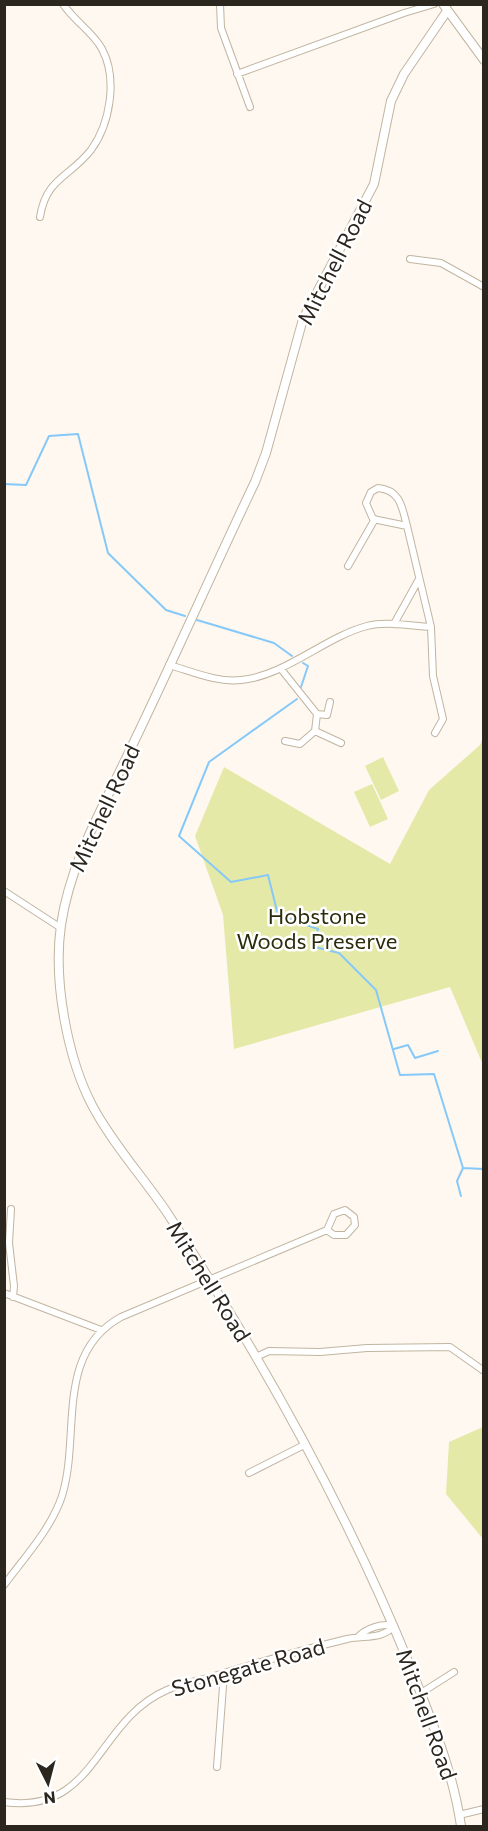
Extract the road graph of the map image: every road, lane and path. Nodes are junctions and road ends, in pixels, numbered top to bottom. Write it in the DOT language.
graph roads {
  1 [pos="63,4"];
  2 [pos="220,4"];
  3 [pos="434,4"];
  4 [pos="445,8"];
  5 [pos="483,60"];
  6 [pos="237,74"];
  7 [pos="250,107"];
  8 [pos="40,217"];
  9 [pos="410,259"];
  10 [pos="483,287"];
  11 [pos="375,519"];
  12 [pos="407,526"];
  13 [pos="348,566"];
  14 [pos="419,579"];
  15 [pos="394,624"];
  16 [pos="431,627"];
  17 [pos="169,665"];
  18 [pos="281,669"];
  19 [pos="330,702"];
  20 [pos="317,714"];
  21 [pos="315,731"];
  22 [pos="435,734"];
  23 [pos="285,741"];
  24 [pos="341,743"];
  25 [pos="4,891"];
  26 [pos="61,928"];
  27 [pos="11,1209"];
  28 [pos="327,1230"];
  29 [pos="210,1279"];
  30 [pos="4,1293"];
  31 [pos="13,1297"];
  32 [pos="101,1330"];
  33 [pos="256,1357"];
  34 [pos="483,1371"];
  35 [pos="304,1445"];
  36 [pos="249,1473"];
  37 [pos="4,1585"];
  38 [pos="394,1626"];
  39 [pos="454,1672"];
  40 [pos="224,1673"];
  41 [pos="421,1693"];
  42 [pos="217,1767"];
  43 [pos="4,1803"];
  44 [pos="483,1809"];
  45 [pos="459,1815"];
  46 [pos="461,1827"];
  1 -- 8 [label="street"];
  2 -- 6 [label="street"];
  3 -- 6 [label="street"];
  4 -- 5 [label="main road"];
  4 -- 17 [label="street, Mitchell Road"];
  6 -- 7 [label="street"];
  9 -- 10 [label="street"];
  11 -- 12 [label="street"];
  11 -- 12 [label="street"];
  11 -- 13 [label="street"];
  12 -- 14 [label="street"];
  14 -- 15 [label="street"];
  14 -- 16 [label="street"];
  15 -- 16 [label="street"];
  15 -- 18 [label="street"];
  16 -- 22 [label="street"];
  17 -- 18 [label="street"];
  17 -- 26 [label="street, Mitchell Road"];
  18 -- 20 [label="street"];
  19 -- 20 [label="street"];
  20 -- 21 [label="street"];
  21 -- 23 [label="street"];
  21 -- 24 [label="street"];
  25 -- 26 [label="street"];
  26 -- 29 [label="street, Mitchell Road"];
  27 -- 31 [label="street"];
  28 -- 28 [label="street"];
  28 -- 29 [label="street"];
  29 -- 32 [label="street"];
  29 -- 33 [label="street, Mitchell Road"];
  30 -- 31 [label="street"];
  31 -- 32 [label="street"];
  32 -- 37 [label="street"];
  33 -- 34 [label="street"];
  33 -- 35 [label="street, Mitchell Road"];
  35 -- 36 [label="street"];
  35 -- 38 [label="street, Mitchell Road"];
  38 -- 40 [label="street, Stonegate Road"];
  38 -- 41 [label="street, Mitchell Road"];
  39 -- 41 [label="street"];
  40 -- 42 [label="street"];
  40 -- 43 [label="street, Stonegate Road"];
  41 -- 45 [label="street, Mitchell Road"];
  44 -- 45 [label="street"];
  45 -- 46 [label="street, Mitchell Road"];
}
